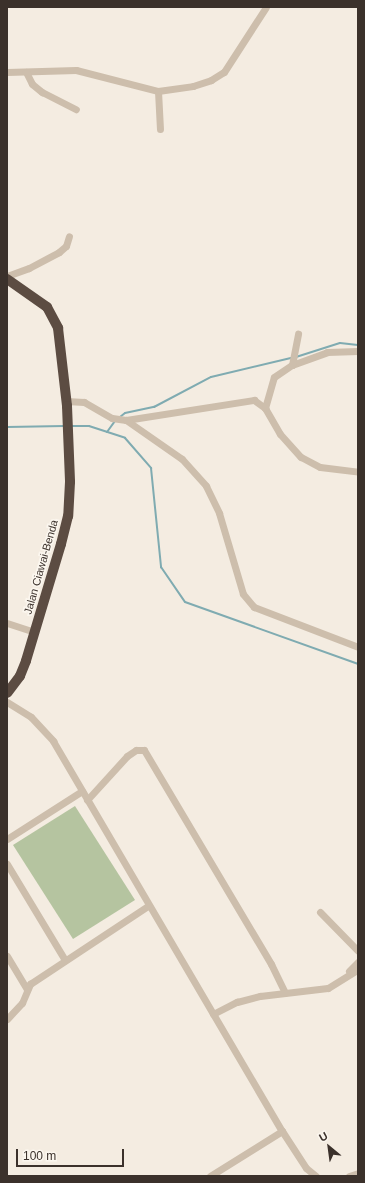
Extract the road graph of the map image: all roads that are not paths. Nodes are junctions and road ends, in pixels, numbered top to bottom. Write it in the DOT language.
graph roads {
  1 [pos="266,7"];
  2 [pos="7,72"];
  3 [pos="26,72"];
  4 [pos="158,91"];
  5 [pos="76,109"];
  6 [pos="160,129"];
  7 [pos="69,236"];
  8 [pos="7,277"];
  9 [pos="298,334"];
  10 [pos="358,351"];
  11 [pos="292,365"];
  12 [pos="66,403"];
  13 [pos="265,408"];
  14 [pos="126,420"];
  15 [pos="358,472"];
  16 [pos="7,623"];
  17 [pos="35,632"];
  18 [pos="358,647"];
  19 [pos="7,693"];
  20 [pos="7,702"];
  21 [pos="82,791"];
  22 [pos="87,800"];
  23 [pos="7,840"];
  24 [pos="7,864"];
  25 [pos="148,906"];
  26 [pos="320,912"];
  27 [pos="358,951"];
  28 [pos="7,956"];
  29 [pos="65,960"];
  30 [pos="358,962"];
  31 [pos="358,969"];
  32 [pos="345,976"];
  33 [pos="27,988"];
  34 [pos="285,993"];
  35 [pos="213,1014"];
  36 [pos="7,1019"];
  37 [pos="282,1132"];
  38 [pos="358,1173"];
  39 [pos="210,1176"];
  40 [pos="316,1176"];
  41 [pos="349,1176"];
  1 -- 4 [label="street"];
  2 -- 3 [label="street"];
  3 -- 4 [label="street"];
  3 -- 5 [label="street"];
  4 -- 6 [label="street"];
  7 -- 8 [label="street"];
  8 -- 12 [label="highway, Jalan Ciawai-Benda"];
  9 -- 11 [label="street"];
  10 -- 11 [label="street"];
  11 -- 13 [label="street"];
  12 -- 14 [label="street"];
  12 -- 17 [label="highway, Jalan Ciawai-Benda"];
  13 -- 14 [label="street"];
  13 -- 15 [label="street"];
  14 -- 18 [label="street"];
  16 -- 17 [label="street"];
  17 -- 19 [label="highway, Jalan Ciawai-Benda"];
  20 -- 21 [label="street"];
  21 -- 22 [label="street"];
  21 -- 23 [label="street"];
  22 -- 25 [label="street"];
  22 -- 34 [label="street"];
  24 -- 29 [label="street"];
  25 -- 29 [label="street"];
  25 -- 35 [label="street"];
  26 -- 27 [label="street"];
  28 -- 33 [label="street"];
  29 -- 33 [label="street"];
  30 -- 32 [label="street"];
  31 -- 32 [label="street"];
  32 -- 34 [label="street"];
  33 -- 36 [label="street"];
  34 -- 35 [label="street"];
  35 -- 37 [label="street"];
  37 -- 39 [label="street"];
  37 -- 40 [label="street"];
  38 -- 41 [label="street"];
}
